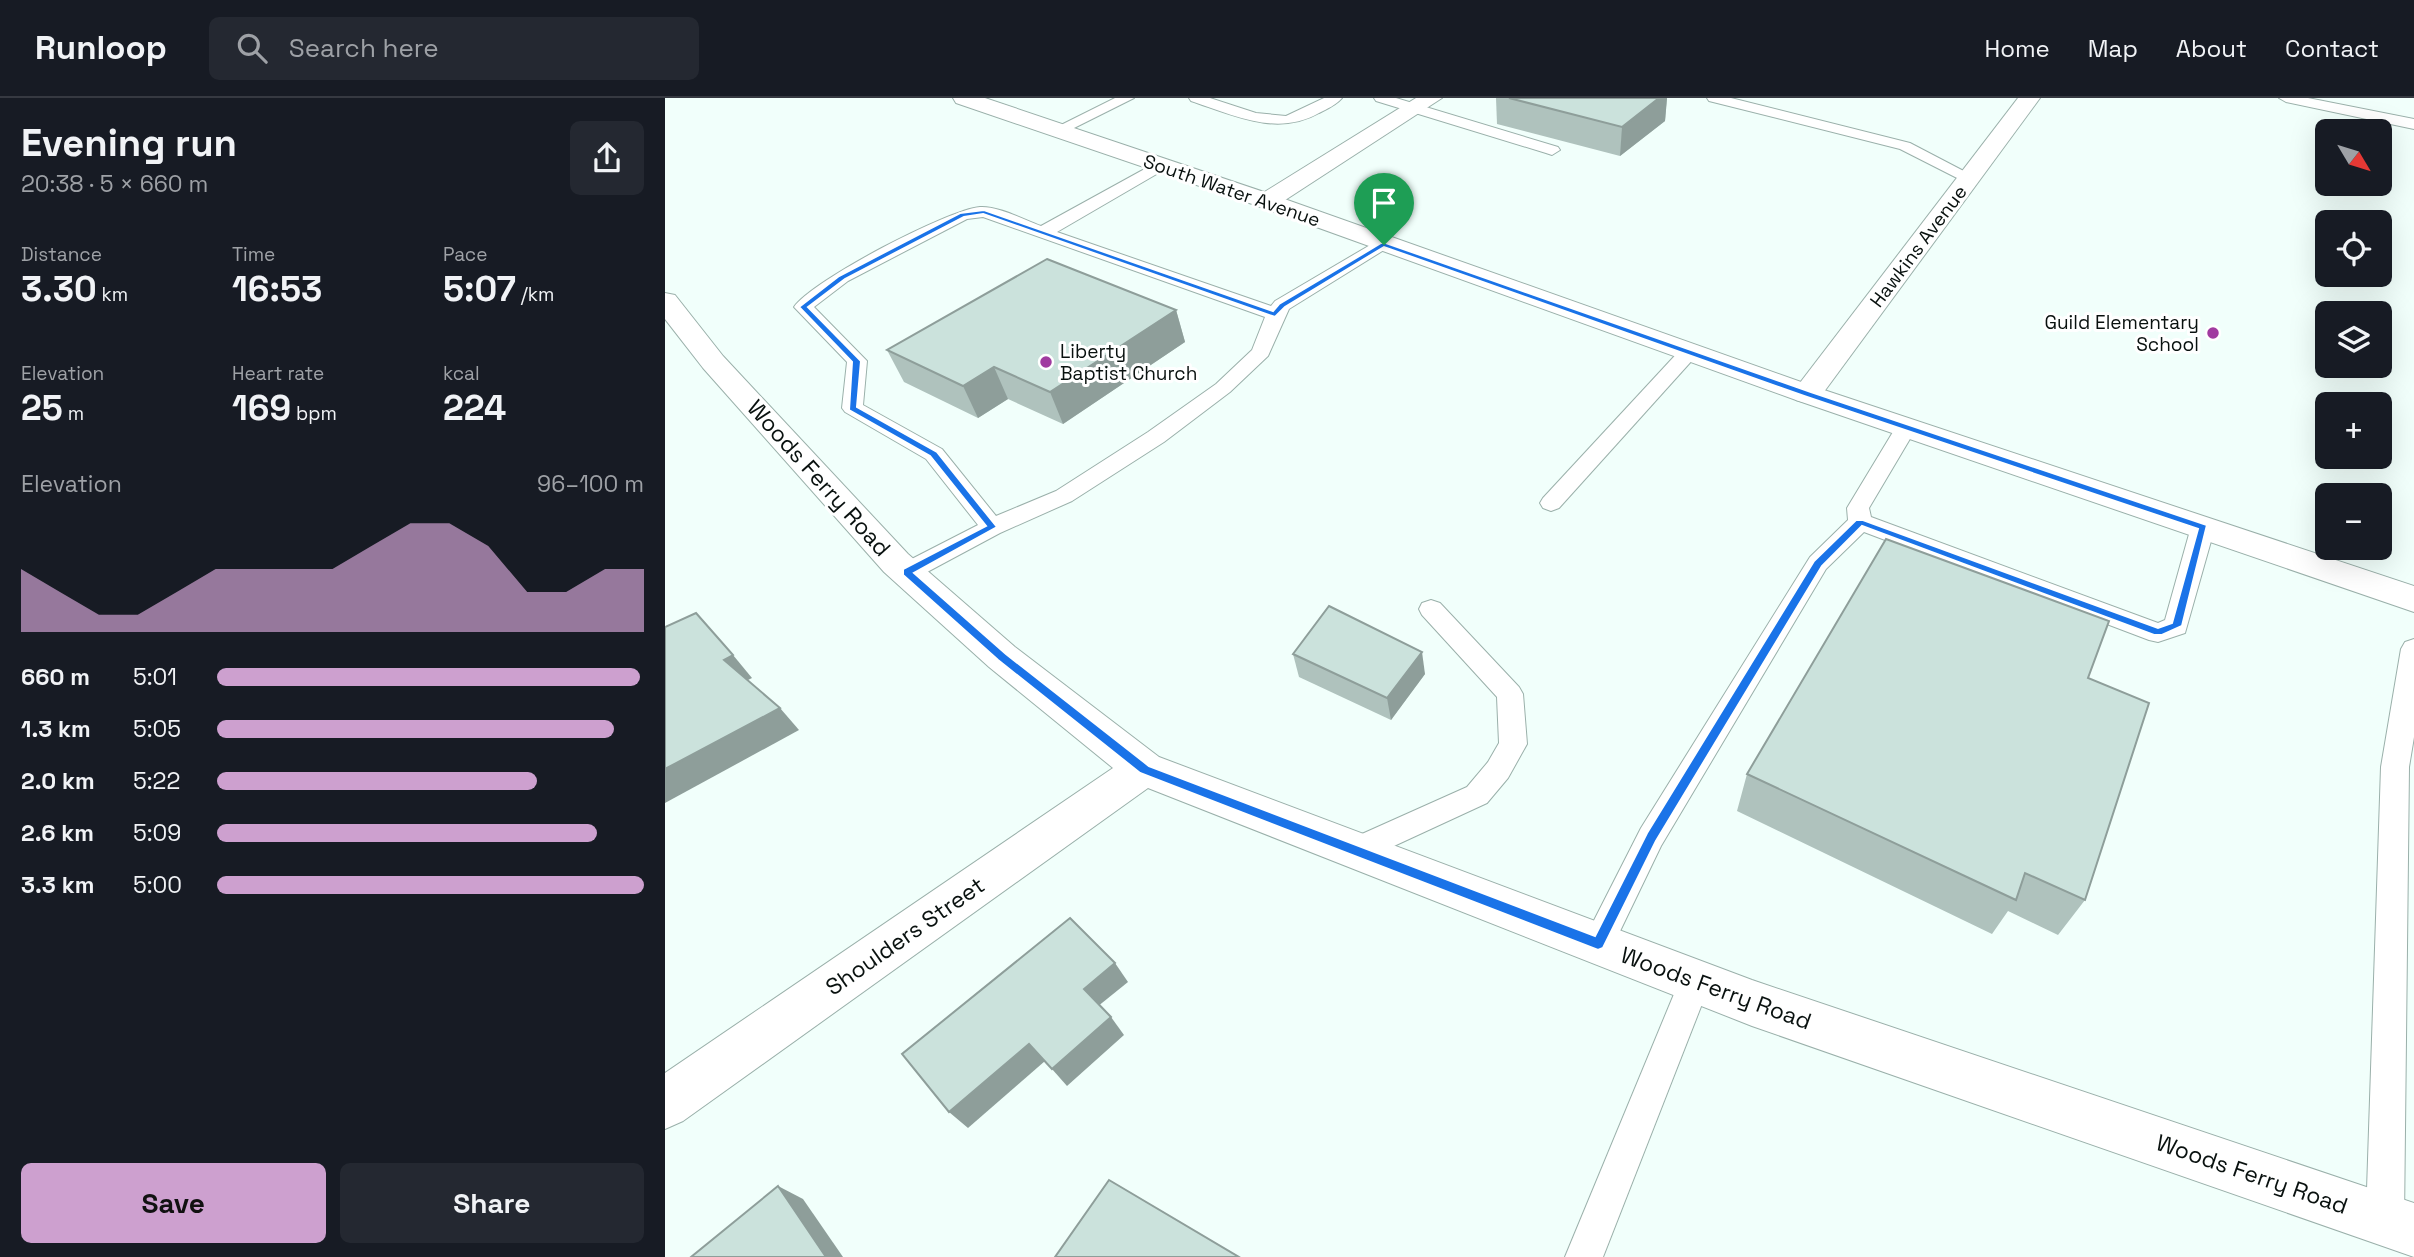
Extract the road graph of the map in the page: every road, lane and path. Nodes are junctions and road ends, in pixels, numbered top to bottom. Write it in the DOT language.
graph roads {
  1 [pos="964,98"];
  2 [pos="1127,98"];
  3 [pos="1196,98"];
  4 [pos="1335,98"];
  5 [pos="1381,98"];
  6 [pos="1714,98"];
  7 [pos="2029,98"];
  8 [pos="2286,98"];
  9 [pos="1423,103"];
  10 [pos="2414,124"];
  11 [pos="1059,130"];
  12 [pos="1552,150"];
  13 [pos="1161,165"];
  14 [pos="1969,178"];
  15 [pos="1267,201"];
  16 [pos="1044,232"];
  17 [pos="1384,245"];
  18 [pos="665,301"];
  19 [pos="1275,314"];
  20 [pos="1689,352"];
  21 [pos="1808,394"];
  22 [pos="1906,427"];
  23 [pos="1551,503"];
  24 [pos="1860,522"];
  25 [pos="992,527"];
  26 [pos="2203,527"];
  27 [pos="907,572"];
  28 [pos="2414,599"];
  29 [pos="1431,609"];
  30 [pos="2414,649"];
  31 [pos="2409,713"];
  32 [pos="1144,769"];
  33 [pos="1355,850"];
  34 [pos="1598,944"];
  35 [pos="1695,981"];
  36 [pos="665,1103"];
  37 [pos="2400,1225"];
  38 [pos="1584,1257"];
  1 -- 11 [label="street, South Water Avenue"];
  2 -- 11 [label="lane"];
  3 -- 4 [label="lane"];
  5 -- 9 [label="lane"];
  6 -- 14 [label="lane"];
  7 -- 14 [label="street, Hawkins Avenue"];
  8 -- 10 [label="lane"];
  9 -- 12 [label="lane"];
  9 -- 15 [label="street"];
  11 -- 13 [label="street, South Water Avenue"];
  13 -- 15 [label="street, South Water Avenue"];
  13 -- 16 [label="lane"];
  14 -- 21 [label="street, Hawkins Avenue"];
  15 -- 17 [label="street, South Water Avenue"];
  16 -- 19 [label="lane"];
  16 -- 25 [label="lane"];
  17 -- 19 [label="lane"];
  17 -- 20 [label="street, South Water Avenue"];
  18 -- 27 [label="street, Woods Ferry Road"];
  19 -- 25 [label="lane"];
  20 -- 21 [label="street, South Water Avenue"];
  20 -- 23 [label="lane"];
  21 -- 22 [label="street, South Water Avenue"];
  22 -- 24 [label="lane"];
  22 -- 26 [label="street, South Water Avenue"];
  24 -- 26 [label="lane"];
  24 -- 34 [label="lane"];
  25 -- 27 [label="lane"];
  26 -- 28 [label="street, South Water Avenue"];
  27 -- 32 [label="street, Woods Ferry Road"];
  29 -- 33 [label="lane"];
  30 -- 31 [label="lane"];
  31 -- 37 [label="lane"];
  32 -- 33 [label="street, Woods Ferry Road"];
  32 -- 36 [label="street, Shoulders Street"];
  33 -- 34 [label="street, Woods Ferry Road"];
  34 -- 35 [label="street, Woods Ferry Road"];
  35 -- 37 [label="street, Woods Ferry Road"];
  35 -- 38 [label="lane"];
}
